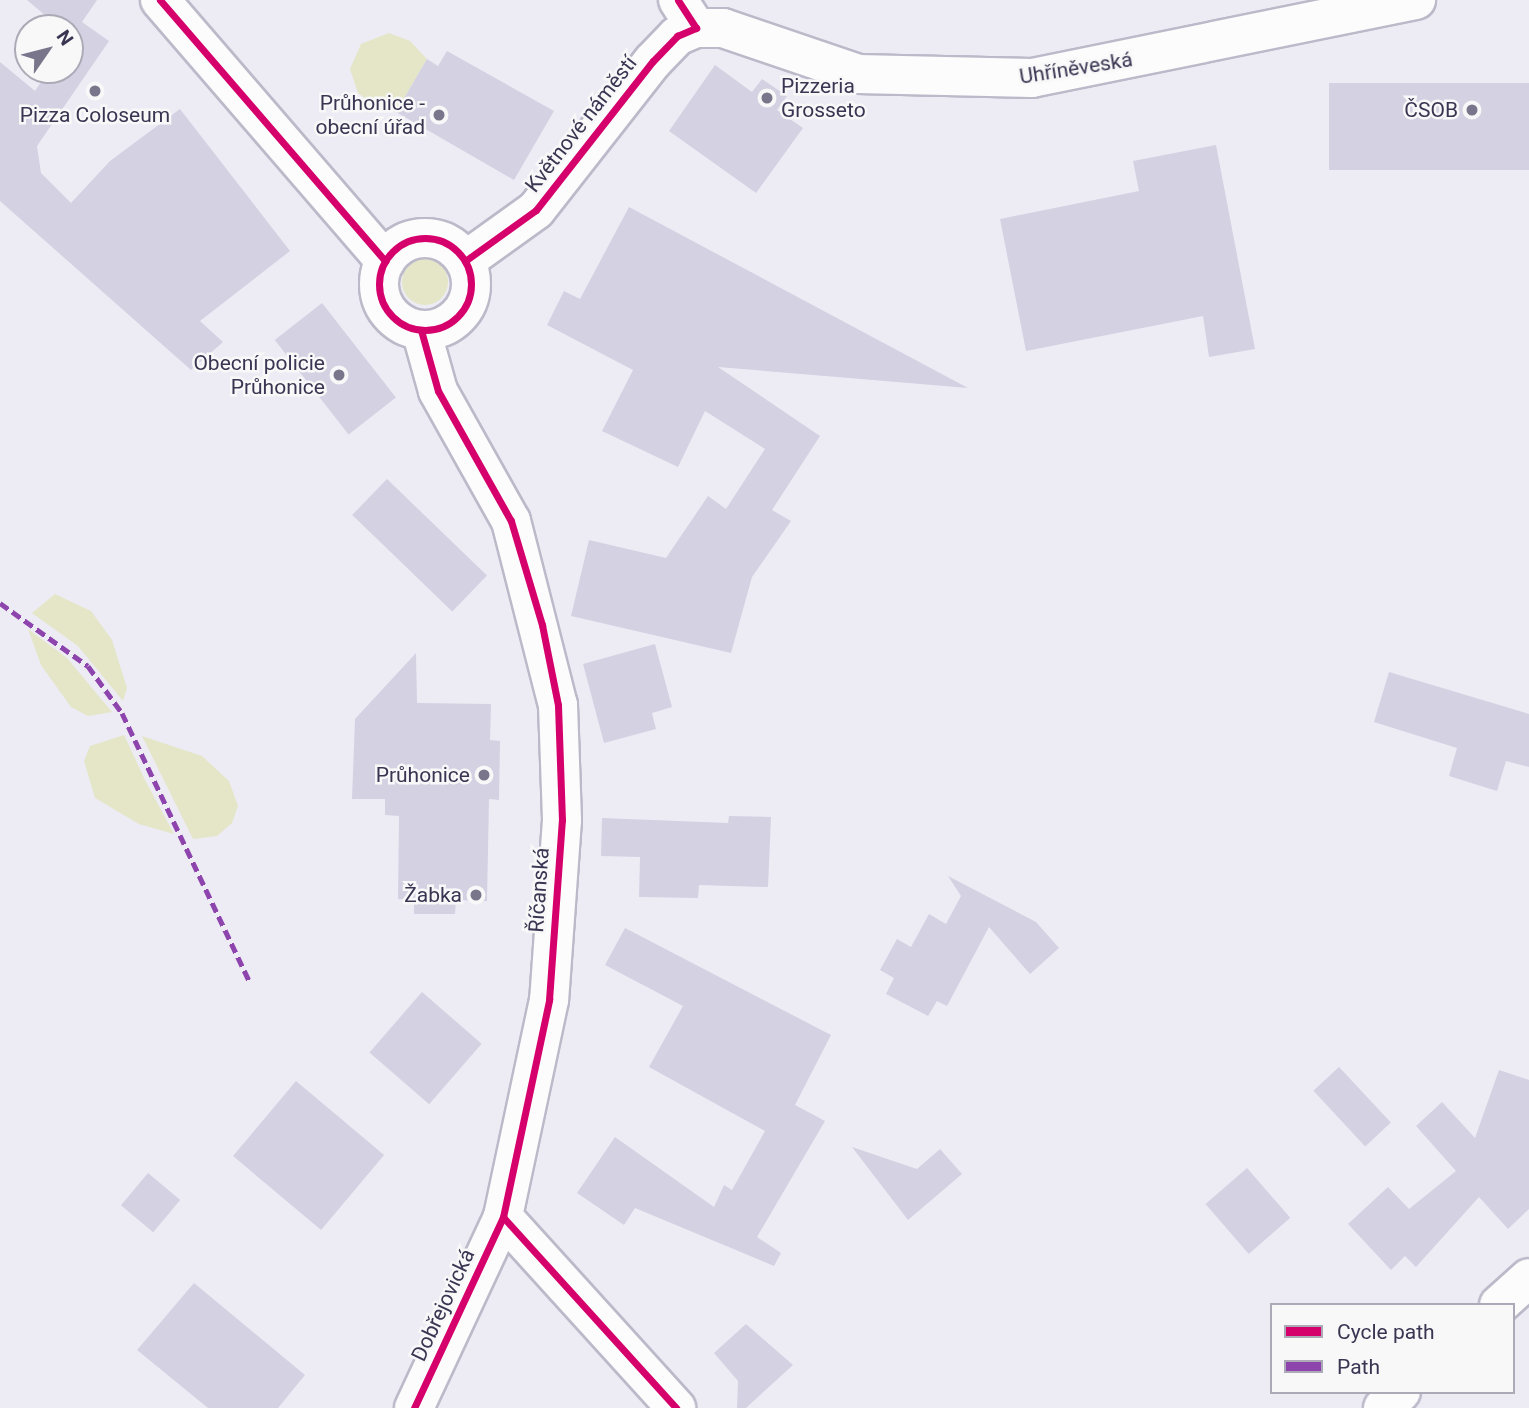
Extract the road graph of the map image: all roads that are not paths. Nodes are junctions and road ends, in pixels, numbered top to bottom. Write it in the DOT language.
graph roads {
  1 [pos="160,0"];
  2 [pos="1416,0"];
  3 [pos="687,14"];
  4 [pos="385,261"];
  5 [pos="465,261"];
  6 [pos="421,330"];
  7 [pos="503,1217"];
  8 [pos="1529,1278"];
  9 [pos="1501,1303"];
  10 [pos="1399,1394"];
  11 [pos="414,1408"];
  12 [pos="676,1408"];
  13 [pos="1383,1408"];
  1 -- 4 [label="street"];
  2 -- 3 [label="street, Uhříněveská"];
  3 -- 5 [label="street, Květnové náměstí"];
  4 -- 5 [label="street"];
  4 -- 6 [label="street"];
  5 -- 6 [label="street"];
  6 -- 7 [label="street, Říčanská"];
  7 -- 11 [label="street, Dobřejovická"];
  7 -- 12 [label="street"];
  8 -- 9 [label="street"];
  10 -- 13 [label="street"];
}
